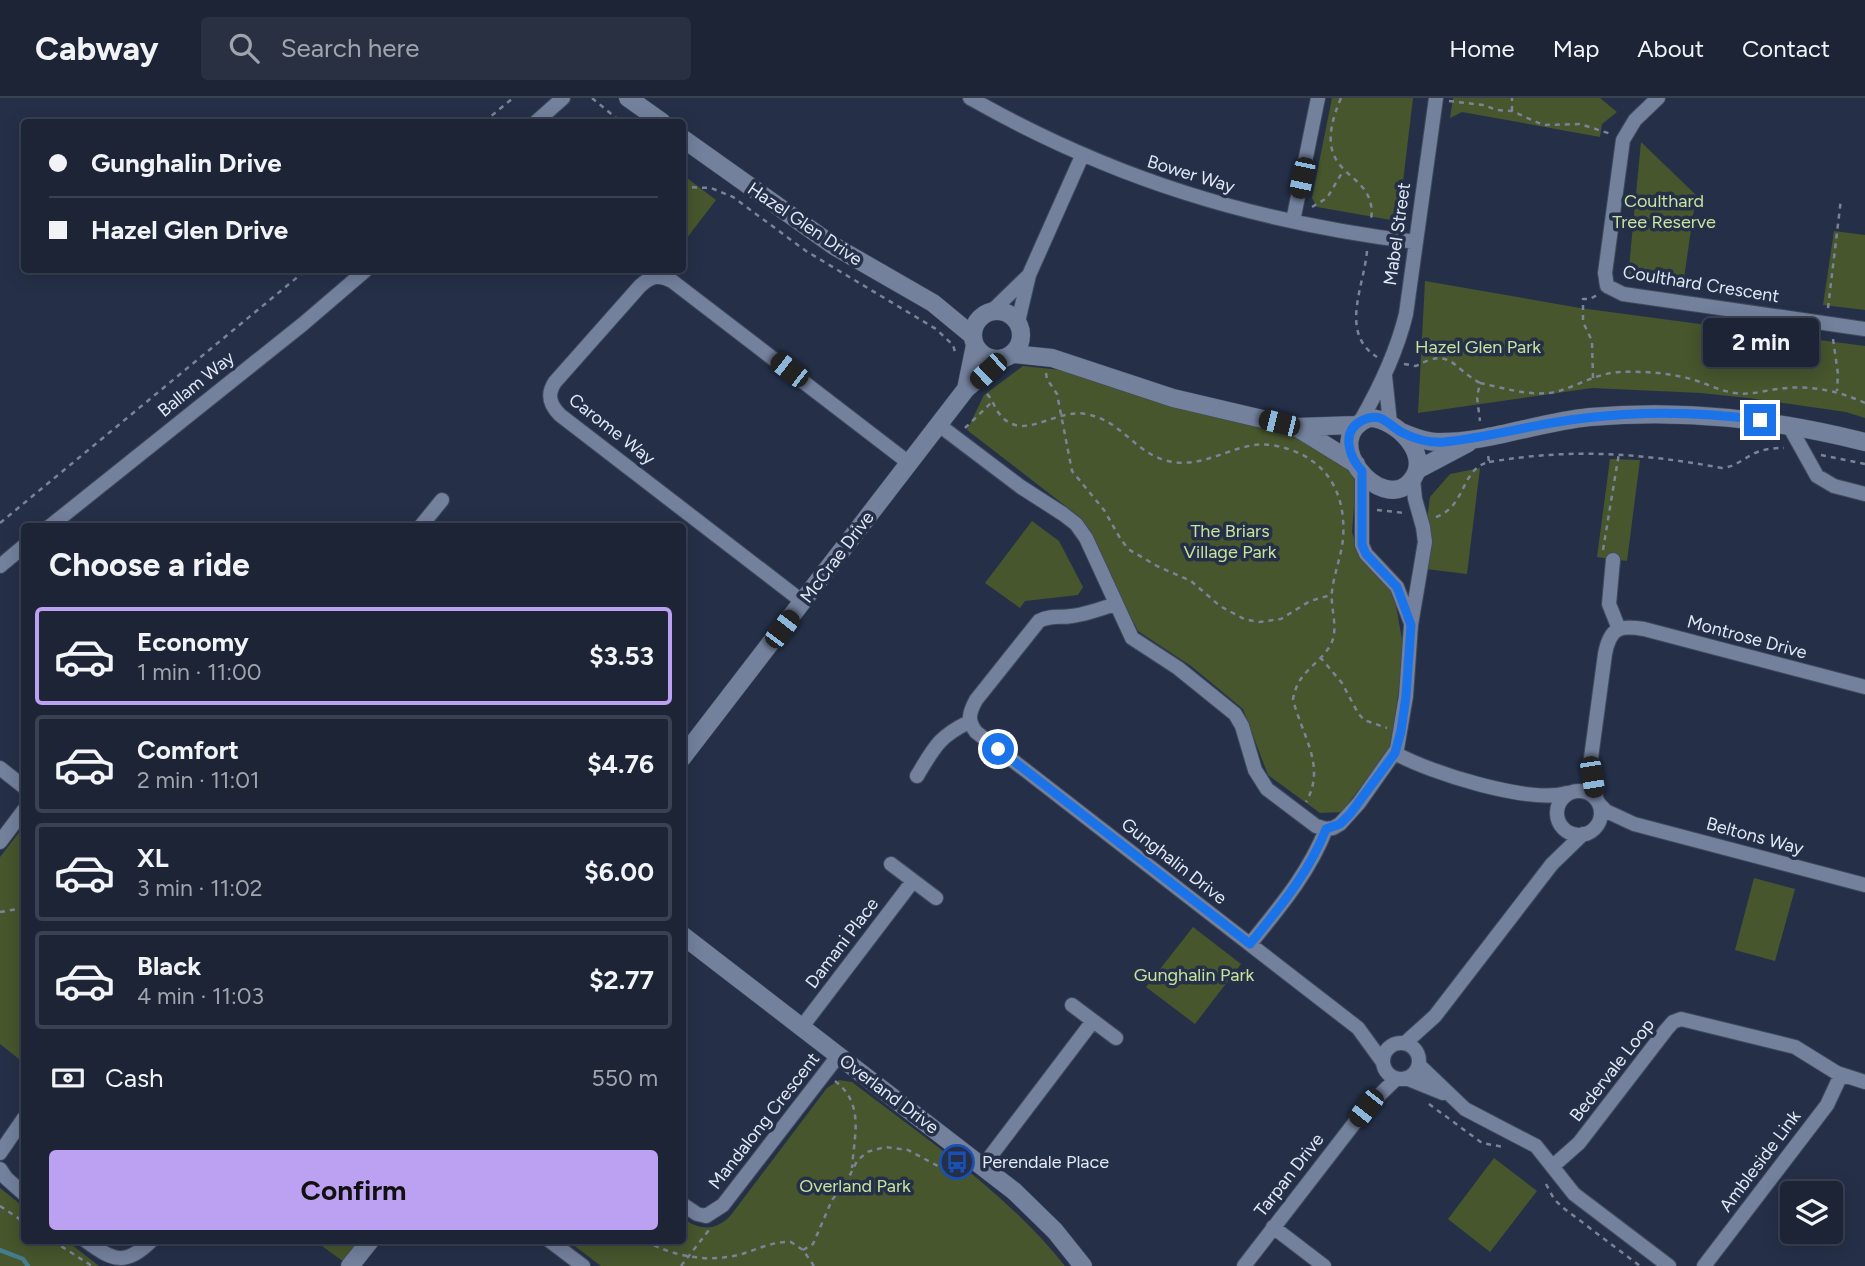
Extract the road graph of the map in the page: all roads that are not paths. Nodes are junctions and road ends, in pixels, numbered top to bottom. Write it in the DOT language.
graph roads {
  1 [pos="563,98"];
  2 [pos="628,98"];
  3 [pos="970,98"];
  4 [pos="1318,98"];
  5 [pos="1658,98"];
  6 [pos="1435,99"];
  7 [pos="539,119"];
  8 [pos="658,119"];
  9 [pos="686,141"];
  10 [pos="1082,156"];
  11 [pos="1293,221"];
  12 [pos="1416,242"];
  13 [pos="362,273"];
  14 [pos="1029,275"];
  15 [pos="933,303"];
  16 [pos="987,314"];
  17 [pos="1020,328"];
  18 [pos="1865,328"];
  19 [pos="974,341"];
  20 [pos="1007,357"];
  21 [pos="1052,358"];
  22 [pos="1385,372"];
  23 [pos="971,386"];
  24 [pos="1358,423"];
  25 [pos="1788,424"];
  26 [pos="939,425"];
  27 [pos="1296,427"];
  28 [pos="1396,427"];
  29 [pos="1478,439"];
  30 [pos="1865,442"];
  31 [pos="909,463"];
  32 [pos="1359,468"];
  33 [pos="1415,474"];
  34 [pos="1865,494"];
  35 [pos="442,500"];
  36 [pos="54,523"];
  37 [pos="423,523"];
  38 [pos="21,548"];
  39 [pos="1607,560"];
  40 [pos="0,566"];
  41 [pos="803,602"];
  42 [pos="1115,604"];
  43 [pos="1411,625"];
  44 [pos="1619,629"];
  45 [pos="1865,687"];
  46 [pos="969,722"];
  47 [pos="686,753"];
  48 [pos="1395,753"];
  49 [pos="1591,758"];
  50 [pos="0,768"];
  51 [pos="917,776"];
  52 [pos="21,785"];
  53 [pos="1571,792"];
  54 [pos="1528,796"];
  55 [pos="1598,801"];
  56 [pos="21,814"];
  57 [pos="1634,824"];
  58 [pos="1560,825"];
  59 [pos="1326,829"];
  60 [pos="1587,833"];
  61 [pos="0,842"];
  62 [pos="891,864"];
  63 [pos="1552,864"];
  64 [pos="913,881"];
  65 [pos="1865,885"];
  66 [pos="936,898"];
  67 [pos="686,938"];
  68 [pos="1250,944"];
  69 [pos="1072,1005"];
  70 [pos="1435,1016"];
  71 [pos="1093,1021"];
  72 [pos="801,1028"];
  73 [pos="1358,1028"];
  74 [pos="1116,1038"];
  75 [pos="1400,1044"];
  76 [pos="838,1056"];
  77 [pos="1418,1060"];
  78 [pos="1392,1072"];
  79 [pos="1841,1075"];
  80 [pos="1865,1082"];
  81 [pos="1448,1095"];
  82 [pos="21,1122"];
  83 [pos="0,1153"];
  84 [pos="977,1162"];
  85 [pos="1553,1166"];
  86 [pos="0,1169"];
  87 [pos="21,1191"];
  88 [pos="686,1207"];
  89 [pos="1273,1227"];
  90 [pos="91,1244"];
  91 [pos="149,1244"];
  92 [pos="368,1244"];
  93 [pos="554,1244"];
  94 [pos="138,1262"];
  95 [pos="350,1266"];
  96 [pos="583,1266"];
  97 [pos="1083,1266"];
  98 [pos="1244,1266"];
  99 [pos="1324,1266"];
  100 [pos="1669,1266"];
  101 [pos="1704,1266"];
  1 -- 7 [label="street"];
  2 -- 8 [label="street"];
  3 -- 10 [label="street, Bower Way"];
  4 -- 11 [label="street"];
  5 -- 18 [label="street, Coulthard Crescent"];
  6 -- 12 [label="street, Mabel Street"];
  9 -- 15 [label="street, Hazel Glen Drive"];
  10 -- 11 [label="street, Bower Way"];
  10 -- 14 [label="street"];
  11 -- 12 [label="street, Bower Way"];
  12 -- 22 [label="street, Mabel Street"];
  13 -- 36 [label="street, Ballam Way"];
  14 -- 16 [label="street"];
  14 -- 17 [label="street"];
  15 -- 16 [label="street, Hazel Glen Drive"];
  15 -- 19 [label="street, Hazel Glen Drive"];
  16 -- 17 [label="street"];
  16 -- 19 [label="street"];
  17 -- 20 [label="street"];
  17 -- 21 [label="street"];
  19 -- 20 [label="street"];
  19 -- 23 [label="street, McCrae Drive"];
  20 -- 21 [label="street"];
  20 -- 23 [label="street, McCrae Drive"];
  21 -- 27 [label="street"];
  22 -- 24 [label="street, Mabel Street"];
  22 -- 28 [label="street, Mabel Street"];
  23 -- 26 [label="street, McCrae Drive"];
  24 -- 27 [label="street"];
  24 -- 28 [label="street"];
  24 -- 32 [label="street"];
  25 -- 29 [label="street"];
  25 -- 30 [label="street"];
  25 -- 34 [label="street"];
  26 -- 31 [label="street, McCrae Drive"];
  26 -- 42 [label="street"];
  27 -- 32 [label="street"];
  28 -- 29 [label="street"];
  28 -- 33 [label="street"];
  29 -- 33 [label="street"];
  31 -- 41 [label="street, McCrae Drive"];
  31 -- 41 [label="street, Carome Way"];
  32 -- 33 [label="street"];
  32 -- 43 [label="street"];
  33 -- 43 [label="street"];
  35 -- 37 [label="street"];
  38 -- 40 [label="street"];
  39 -- 44 [label="street"];
  41 -- 47 [label="street, McCrae Drive"];
  42 -- 46 [label="street"];
  42 -- 59 [label="street"];
  43 -- 48 [label="street"];
  44 -- 45 [label="street, Montrose Drive"];
  44 -- 49 [label="street"];
  46 -- 51 [label="street"];
  46 -- 68 [label="street, Gunghalin Drive"];
  48 -- 54 [label="street"];
  48 -- 59 [label="street"];
  49 -- 53 [label="street"];
  49 -- 55 [label="street"];
  50 -- 52 [label="street"];
  53 -- 54 [label="street"];
  53 -- 55 [label="street"];
  53 -- 58 [label="street"];
  54 -- 58 [label="street"];
  55 -- 57 [label="street, Beltons Way"];
  55 -- 60 [label="street"];
  56 -- 61 [label="street"];
  57 -- 60 [label="street, Beltons Way"];
  57 -- 65 [label="street, Beltons Way"];
  58 -- 60 [label="street"];
  58 -- 63 [label="street"];
  59 -- 68 [label="street"];
  60 -- 63 [label="street"];
  62 -- 64 [label="street"];
  63 -- 70 [label="street"];
  64 -- 66 [label="street"];
  64 -- 72 [label="street, Damani Place"];
  67 -- 72 [label="street, Overland Drive"];
  68 -- 73 [label="street, Gunghalin Drive"];
  69 -- 71 [label="street"];
  70 -- 75 [label="street"];
  70 -- 77 [label="street"];
  71 -- 74 [label="street"];
  71 -- 84 [label="street"];
  72 -- 76 [label="street, Overland Drive"];
  73 -- 75 [label="street, Gunghalin Drive"];
  73 -- 78 [label="street, Gunghalin Drive"];
  75 -- 77 [label="street"];
  75 -- 78 [label="street"];
  76 -- 84 [label="street, Overland Drive"];
  76 -- 88 [label="street, Mandalong Crescent"];
  77 -- 78 [label="street"];
  77 -- 81 [label="street"];
  78 -- 81 [label="street"];
  78 -- 89 [label="street, Tarpan Drive"];
  79 -- 80 [label="street, Bedervale Loop"];
  79 -- 85 [label="street, Bedervale Loop"];
  79 -- 101 [label="street, Ambleside Link"];
  81 -- 85 [label="street"];
  82 -- 83 [label="street"];
  84 -- 97 [label="street, Overland Drive"];
  85 -- 100 [label="street"];
  86 -- 87 [label="street"];
  89 -- 98 [label="street, Tarpan Drive"];
  89 -- 99 [label="street"];
  90 -- 94 [label="street"];
  91 -- 94 [label="street"];
  92 -- 95 [label="street"];
  93 -- 96 [label="street"];
}
